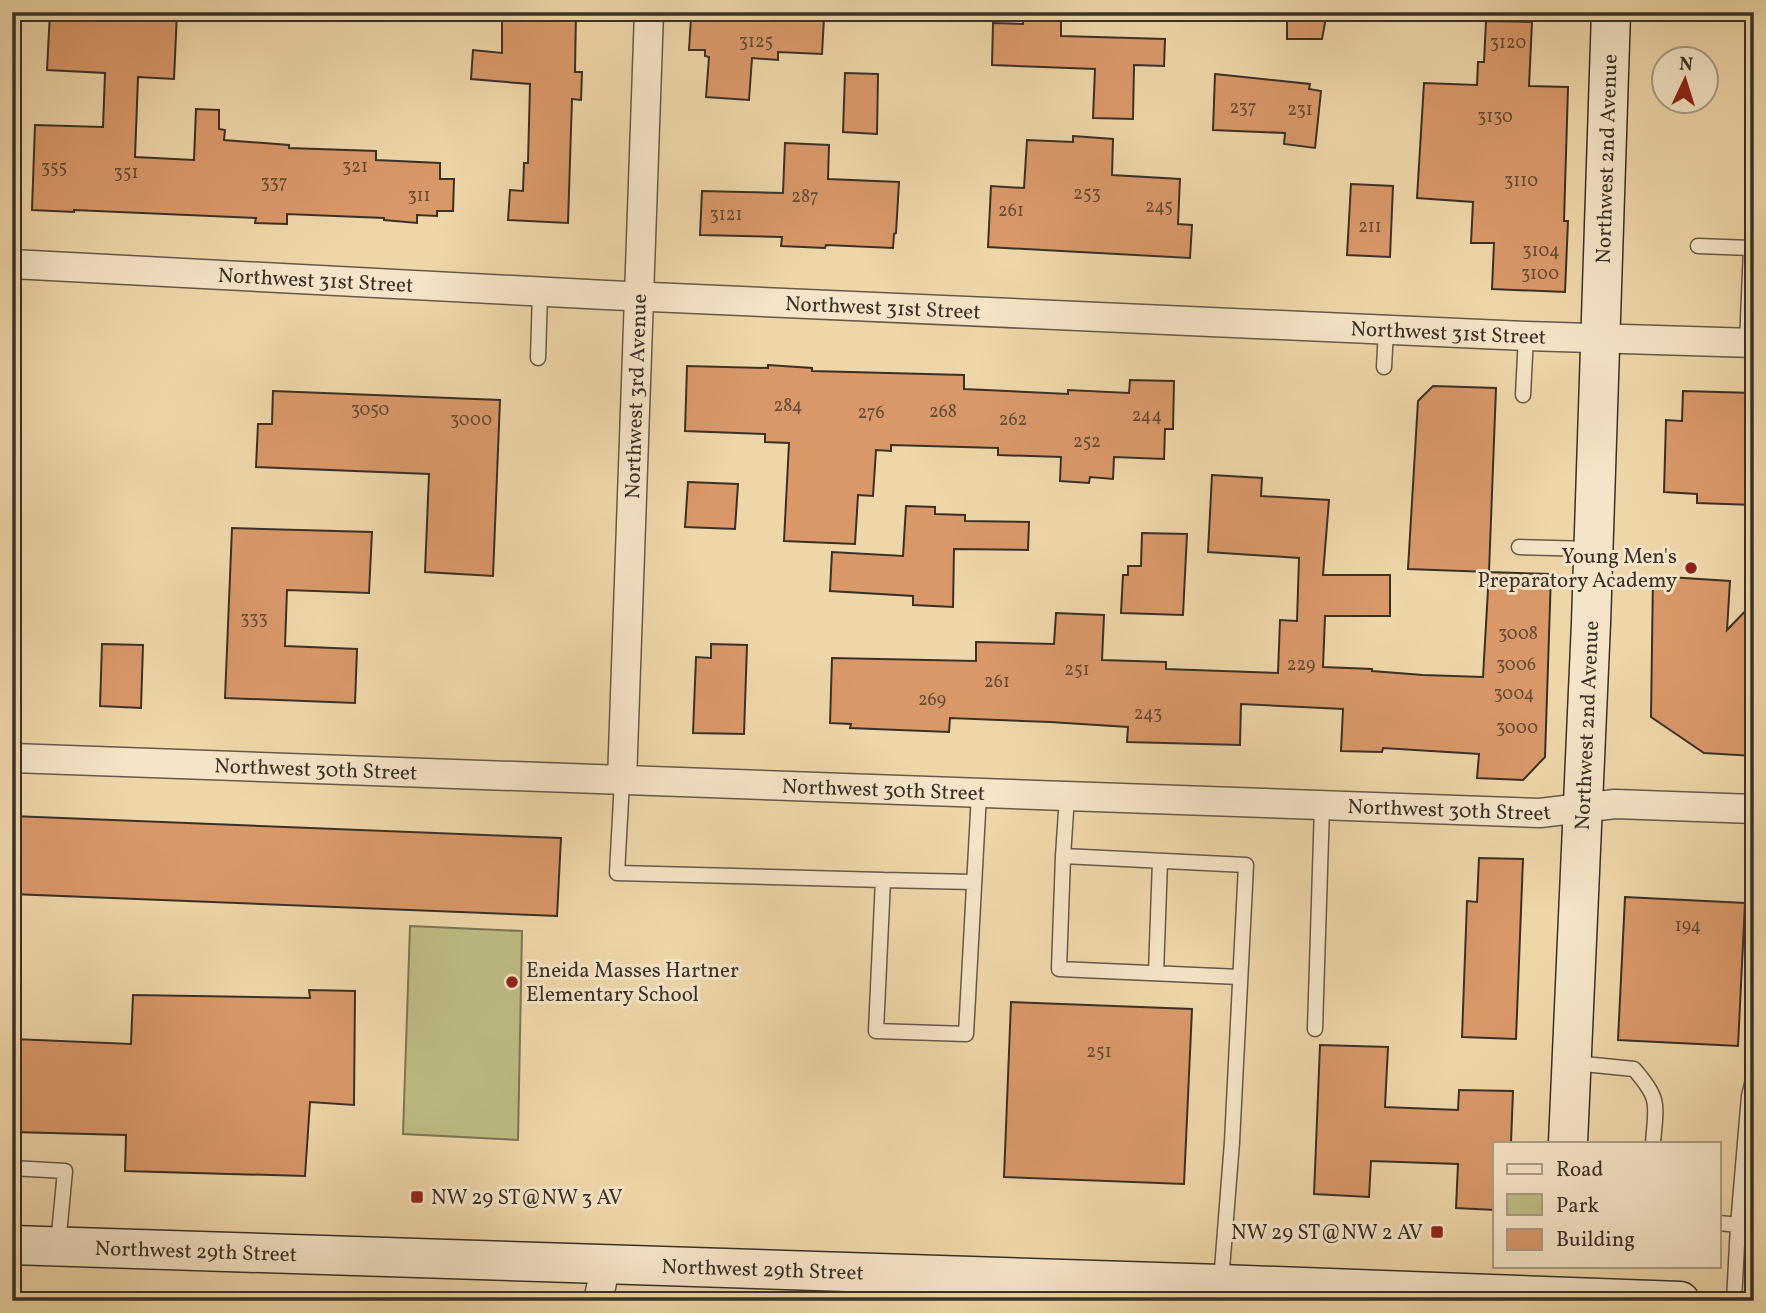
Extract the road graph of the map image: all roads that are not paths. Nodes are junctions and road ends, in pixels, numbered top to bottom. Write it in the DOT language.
graph roads {
  1 [pos="649,12"];
  2 [pos="1611,12"];
  3 [pos="1698,246"];
  4 [pos="12,264"];
  5 [pos="540,292"];
  6 [pos="638,296"];
  7 [pos="1386,330"];
  8 [pos="1526,336"];
  9 [pos="1600,339"];
  10 [pos="1750,343"];
  11 [pos="538,358"];
  12 [pos="1384,367"];
  13 [pos="1523,395"];
  14 [pos="1519,547"];
  15 [pos="1593,549"];
  16 [pos="12,758"];
  17 [pos="622,781"];
  18 [pos="979,794"];
  19 [pos="1067,797"];
  20 [pos="1322,806"];
  21 [pos="1582,809"];
  22 [pos="1754,809"];
  23 [pos="1063,856"];
  24 [pos="1160,861"];
  25 [pos="883,880"];
  26 [pos="974,882"];
  27 [pos="1156,973"];
  28 [pos="1240,977"];
  29 [pos="1315,1029"];
  30 [pos="1570,1062"];
  31 [pos="1754,1076"];
  32 [pos="1568,1142"];
  33 [pos="1653,1142"];
  34 [pos="12,1168"];
  35 [pos="1720,1223"];
  36 [pos="1754,1225"];
  37 [pos="1738,1226"];
  38 [pos="12,1245"];
  39 [pos="58,1247"];
  40 [pos="606,1264"];
  41 [pos="1221,1283"];
  42 [pos="1563,1287"];
  43 [pos="598,1301"];
  44 [pos="1681,1301"];
  45 [pos="1734,1301"];
  1 -- 6 [label="street, Northwest 3rd Avenue"];
  2 -- 9 [label="street, Northwest 2nd Avenue"];
  3 -- 10 [label="lane"];
  4 -- 5 [label="street, Northwest 31st Street"];
  5 -- 6 [label="street, Northwest 31st Street"];
  5 -- 11 [label="lane"];
  6 -- 7 [label="street, Northwest 31st Street"];
  6 -- 17 [label="street, Northwest 3rd Avenue"];
  7 -- 8 [label="street, Northwest 31st Street"];
  7 -- 12 [label="lane"];
  8 -- 9 [label="street, Northwest 31st Street"];
  8 -- 13 [label="lane"];
  9 -- 10 [label="street, Northwest 31st Street"];
  9 -- 15 [label="street, Northwest 2nd Avenue"];
  14 -- 15 [label="lane"];
  15 -- 21 [label="street, Northwest 2nd Avenue"];
  16 -- 17 [label="street, Northwest 30th Street"];
  17 -- 18 [label="street, Northwest 30th Street"];
  17 -- 25 [label="lane"];
  18 -- 19 [label="street, Northwest 30th Street"];
  18 -- 26 [label="lane"];
  19 -- 20 [label="street, Northwest 30th Street"];
  19 -- 23 [label="lane"];
  20 -- 21 [label="street, Northwest 30th Street"];
  20 -- 29 [label="lane"];
  21 -- 22 [label="street, Northwest 30th Street"];
  21 -- 30 [label="street, Northwest 2nd Avenue"];
  23 -- 24 [label="lane"];
  23 -- 27 [label="lane"];
  24 -- 27 [label="lane"];
  24 -- 28 [label="lane"];
  25 -- 26 [label="lane"];
  25 -- 26 [label="lane"];
  27 -- 28 [label="lane"];
  28 -- 41 [label="lane"];
  30 -- 32 [label="street, Northwest 2nd Avenue"];
  30 -- 33 [label="lane"];
  31 -- 37 [label="lane"];
  34 -- 39 [label="lane"];
  35 -- 37 [label="lane"];
  36 -- 37 [label="lane"];
  37 -- 45 [label="lane"];
  38 -- 39 [label="street, Northwest 29th Street"];
  39 -- 40 [label="street, Northwest 29th Street"];
  40 -- 41 [label="street, Northwest 29th Street"];
  40 -- 43 [label="street"];
  41 -- 42 [label="street, Northwest 29th Street"];
  42 -- 44 [label="street, Northwest 29th Street"];
}
